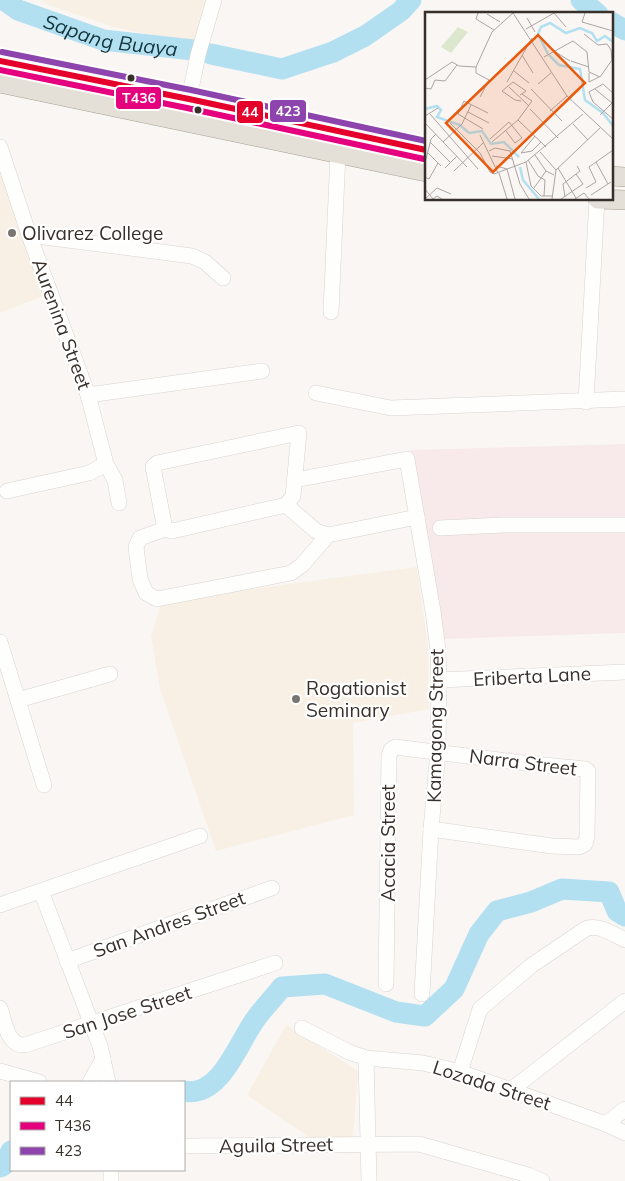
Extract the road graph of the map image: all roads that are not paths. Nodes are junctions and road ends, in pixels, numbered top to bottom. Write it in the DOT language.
graph roads {
  1 [pos="214,0"];
  2 [pos="0,61"];
  3 [pos="0,83"];
  4 [pos="189,99"];
  5 [pos="0,147"];
  6 [pos="425,150"];
  7 [pos="338,153"];
  8 [pos="425,172"];
  9 [pos="612,176"];
  10 [pos="625,178"];
  11 [pos="598,200"];
  12 [pos="612,200"];
  13 [pos="625,200"];
  14 [pos="29,235"];
  15 [pos="223,278"];
  16 [pos="331,312"];
  17 [pos="262,370"];
  18 [pos="316,393"];
  19 [pos="88,395"];
  20 [pos="625,399"];
  21 [pos="586,402"];
  22 [pos="106,464"];
  23 [pos="295,480"];
  24 [pos="7,491"];
  25 [pos="119,503"];
  26 [pos="286,505"];
  27 [pos="417,517"];
  28 [pos="625,525"];
  29 [pos="440,528"];
  30 [pos="165,529"];
  31 [pos="328,535"];
  32 [pos="0,642"];
  33 [pos="625,672"];
  34 [pos="110,674"];
  35 [pos="439,680"];
  36 [pos="18,700"];
  37 [pos="438,752"];
  38 [pos="44,784"];
  39 [pos="431,829"];
  40 [pos="200,836"];
  41 [pos="272,888"];
  42 [pos="41,891"];
  43 [pos="0,905"];
  44 [pos="625,940"];
  45 [pos="67,961"];
  46 [pos="276,964"];
  47 [pos="386,984"];
  48 [pos="422,994"];
  49 [pos="625,1001"];
  50 [pos="0,1008"];
  51 [pos="91,1024"];
  52 [pos="3,1026"];
  53 [pos="302,1028"];
  54 [pos="366,1058"];
  55 [pos="103,1060"];
  56 [pos="0,1071"];
  57 [pos="460,1072"];
  58 [pos="107,1080"];
  59 [pos="35,1081"];
  60 [pos="91,1081"];
  61 [pos="511,1090"];
  62 [pos="625,1109"];
  63 [pos="606,1124"];
  64 [pos="625,1133"];
  65 [pos="368,1144"];
  66 [pos="185,1146"];
  67 [pos="369,1181"];
  68 [pos="542,1181"];
  1 -- 4 [label="street"];
  2 -- 4 [label="main road"];
  3 -- 7 [label="main road"];
  4 -- 6 [label="main road"];
  5 -- 14 [label="street, Aurenina Street"];
  7 -- 8 [label="main road"];
  7 -- 16 [label="street"];
  9 -- 10 [label="main road"];
  11 -- 21 [label="street"];
  12 -- 13 [label="main road"];
  14 -- 15 [label="street"];
  14 -- 19 [label="street, Aurenina Street"];
  17 -- 19 [label="street"];
  18 -- 21 [label="street"];
  19 -- 22 [label="street, Aurenina Street"];
  20 -- 21 [label="street"];
  22 -- 24 [label="street"];
  22 -- 25 [label="street, Aurenina Street"];
  23 -- 26 [label="street"];
  23 -- 27 [label="street, Kamagong Street"];
  23 -- 30 [label="street"];
  26 -- 30 [label="street"];
  26 -- 31 [label="street"];
  27 -- 31 [label="street"];
  27 -- 35 [label="street, Kamagong Street"];
  28 -- 29 [label="street"];
  30 -- 31 [label="street"];
  32 -- 36 [label="street"];
  33 -- 35 [label="street, Eriberta Lane"];
  34 -- 36 [label="street"];
  35 -- 37 [label="street, Kamagong Street"];
  36 -- 38 [label="street"];
  37 -- 39 [label="street, Kamagong Street"];
  37 -- 39 [label="street, Narra Street"];
  37 -- 47 [label="street, Acacia Street"];
  39 -- 48 [label="street, Kamagong Street"];
  40 -- 42 [label="street"];
  41 -- 45 [label="street, San Andres Street"];
  42 -- 43 [label="street"];
  42 -- 45 [label="street"];
  44 -- 57 [label="street"];
  45 -- 51 [label="street"];
  46 -- 51 [label="street, San Jose Street"];
  49 -- 61 [label="street"];
  50 -- 52 [label="street, San Jose Street"];
  51 -- 52 [label="street, San Jose Street"];
  51 -- 55 [label="street"];
  53 -- 54 [label="street, Lozada Street"];
  54 -- 57 [label="street, Lozada Street"];
  54 -- 65 [label="street"];
  55 -- 58 [label="street"];
  55 -- 60 [label="street"];
  56 -- 59 [label="street"];
  57 -- 61 [label="street, Lozada Street"];
  61 -- 63 [label="street, Lozada Street"];
  62 -- 63 [label="street"];
  63 -- 64 [label="street, Lozada Street"];
  65 -- 66 [label="street, Aguila Street"];
  65 -- 67 [label="street"];
  65 -- 68 [label="street, Aguila Street"];
}
